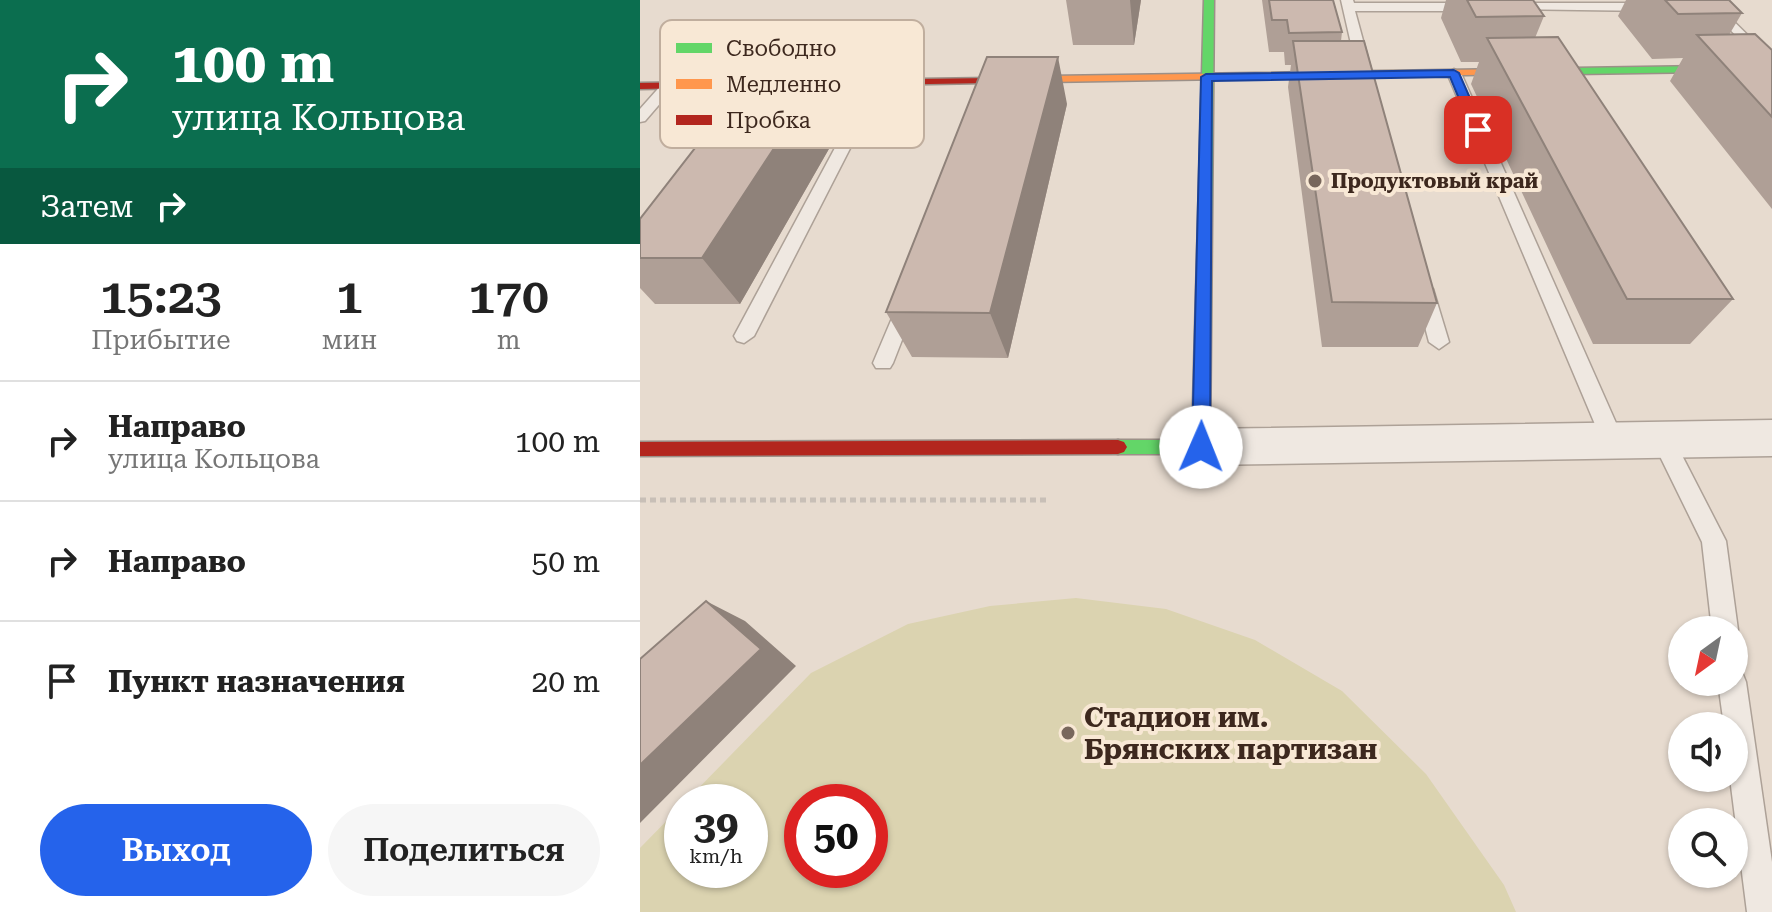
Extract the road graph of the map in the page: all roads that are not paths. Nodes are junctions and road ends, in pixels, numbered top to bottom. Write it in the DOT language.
graph roads {
  1 [pos="1209,0"];
  2 [pos="1348,4"];
  3 [pos="1704,5"];
  4 [pos="1664,7"];
  5 [pos="1772,67"];
  6 [pos="1727,69"];
  7 [pos="1454,73"];
  8 [pos="1206,77"];
  9 [pos="1367,82"];
  10 [pos="924,84"];
  11 [pos="660,85"];
  12 [pos="640,86"];
  13 [pos="1745,88"];
  14 [pos="660,95"];
  15 [pos="640,118"];
  16 [pos="842,148"];
  17 [pos="1419,267"];
  18 [pos="912,292"];
  19 [pos="744,336"];
  20 [pos="1439,342"];
  21 [pos="883,363"];
  22 [pos="1772,438"];
  23 [pos="1663,440"];
  24 [pos="1613,441"];
  25 [pos="1201,447"];
  26 [pos="640,449"];
  27 [pos="1723,616"];
  28 [pos="1734,696"];
  29 [pos="1763,912"];
  1 -- 8 [label="street"];
  2 -- 4 [label="lane"];
  2 -- 9 [label="lane"];
  3 -- 5 [label="lane"];
  5 -- 6 [label="street"];
  6 -- 7 [label="street"];
  6 -- 13 [label="lane"];
  7 -- 9 [label="street"];
  7 -- 24 [label="lane"];
  8 -- 9 [label="street"];
  8 -- 10 [label="street"];
  8 -- 25 [label="street"];
  11 -- 12 [label="street"];
  14 -- 15 [label="lane"];
  16 -- 19 [label="lane"];
  17 -- 20 [label="lane"];
  18 -- 21 [label="lane"];
  22 -- 23 [label="street"];
  23 -- 24 [label="street"];
  23 -- 27 [label="lane"];
  24 -- 25 [label="street"];
  25 -- 26 [label="street"];
  28 -- 29 [label="lane"];
}
